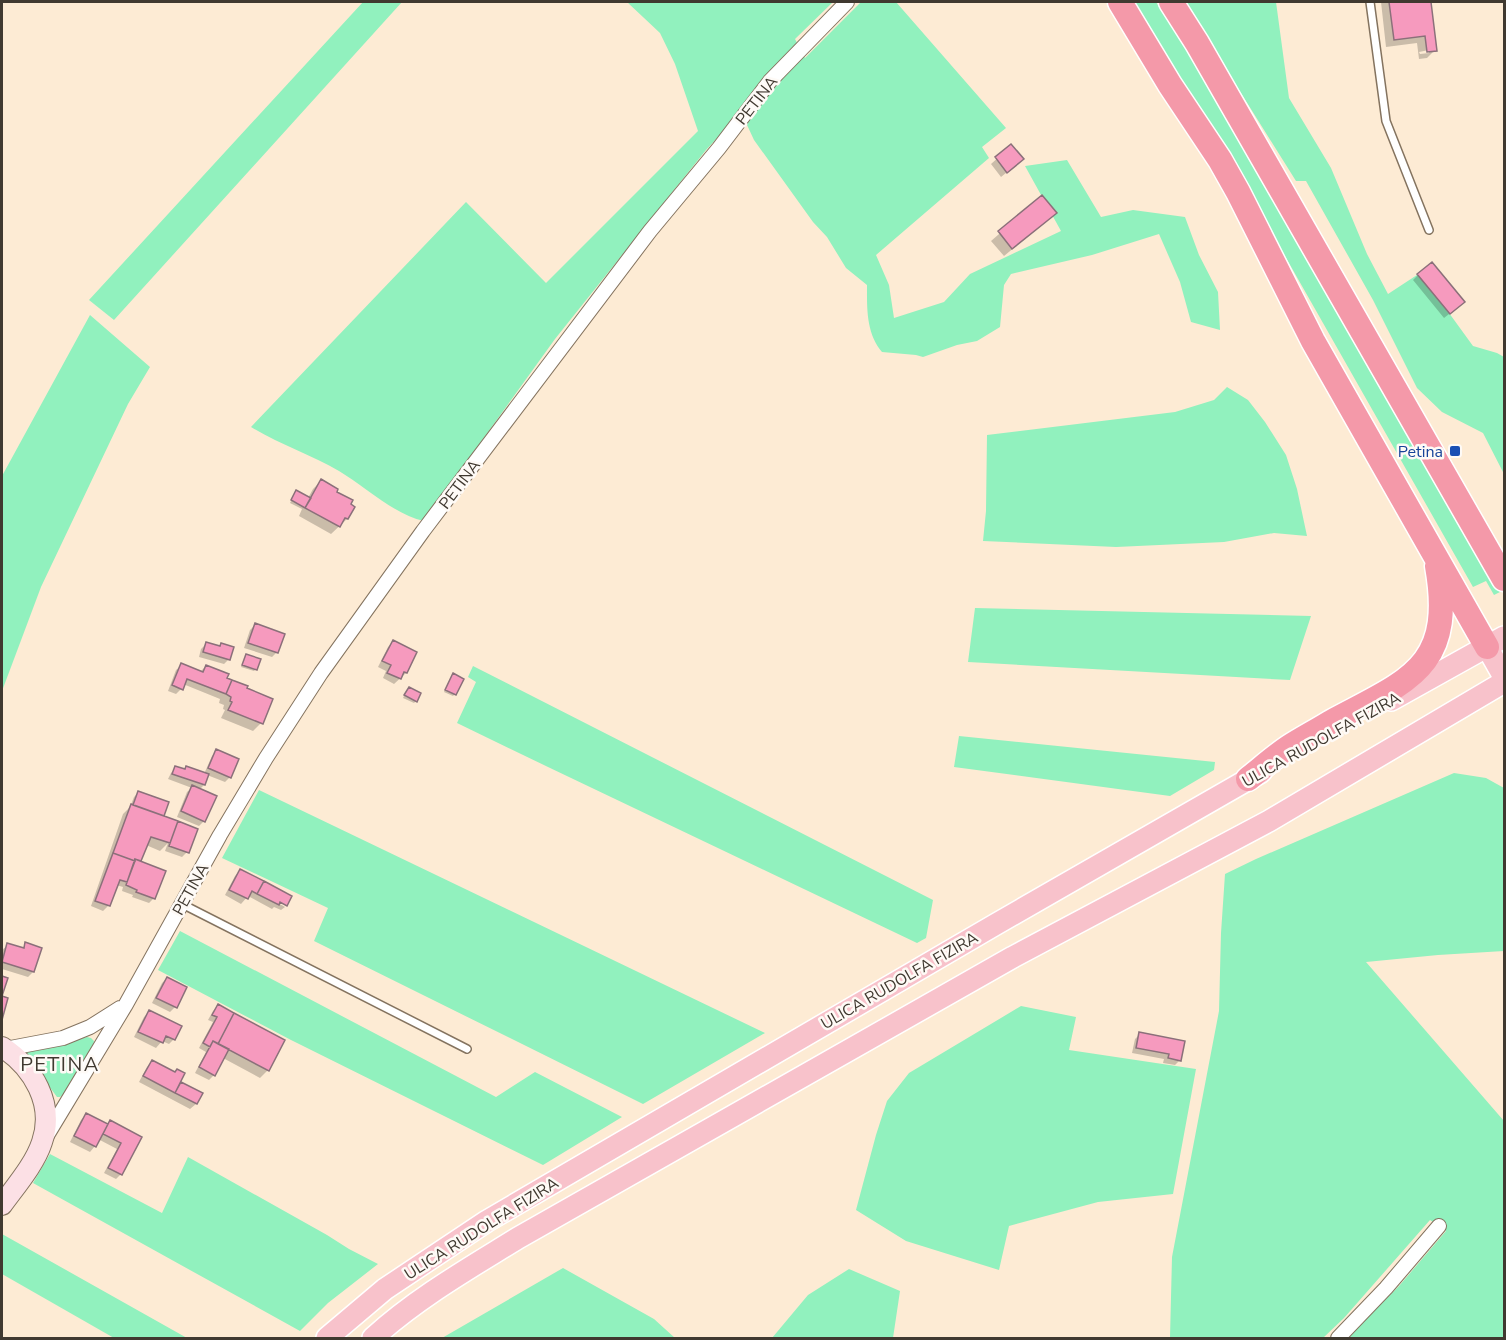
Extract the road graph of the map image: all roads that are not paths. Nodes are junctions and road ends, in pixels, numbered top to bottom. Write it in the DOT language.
graph roads {
  1 [pos="847,2"];
  2 [pos="1120,2"];
  3 [pos="1171,2"];
  4 [pos="1370,2"];
  5 [pos="1429,230"];
  6 [pos="1435,552"];
  7 [pos="1504,579"];
  8 [pos="1496,642"];
  9 [pos="1504,677"];
  10 [pos="1504,682"];
  11 [pos="1248,779"];
  12 [pos="182,904"];
  13 [pos="124,1005"];
  14 [pos="3,1048"];
  15 [pos="467,1049"];
  16 [pos="42,1143"];
  17 [pos="2,1205"];
  18 [pos="1439,1226"];
  19 [pos="327,1338"];
  20 [pos="373,1338"];
  21 [pos="1338,1338"];
  1 -- 12 [label="street, PETINA"];
  2 -- 6 [label="highway"];
  3 -- 7 [label="highway"];
  4 -- 5 [label="lane"];
  6 -- 8 [label="highway"];
  6 -- 11 [label="highway"];
  8 -- 9 [label="main road"];
  8 -- 11 [label="main road, ULICA RUDOLFA FIZIRA"];
  10 -- 20 [label="main road, ULICA RUDOLFA FIZIRA"];
  11 -- 19 [label="main road, ULICA RUDOLFA FIZIRA"];
  12 -- 13 [label="street, PETINA"];
  12 -- 15 [label="lane"];
  13 -- 14 [label="street, PETINA"];
  13 -- 16 [label="street, PETINA"];
  14 -- 16 [label="street, PETINA"];
  16 -- 17 [label="street, PETINA"];
  18 -- 21 [label="street"];
}
